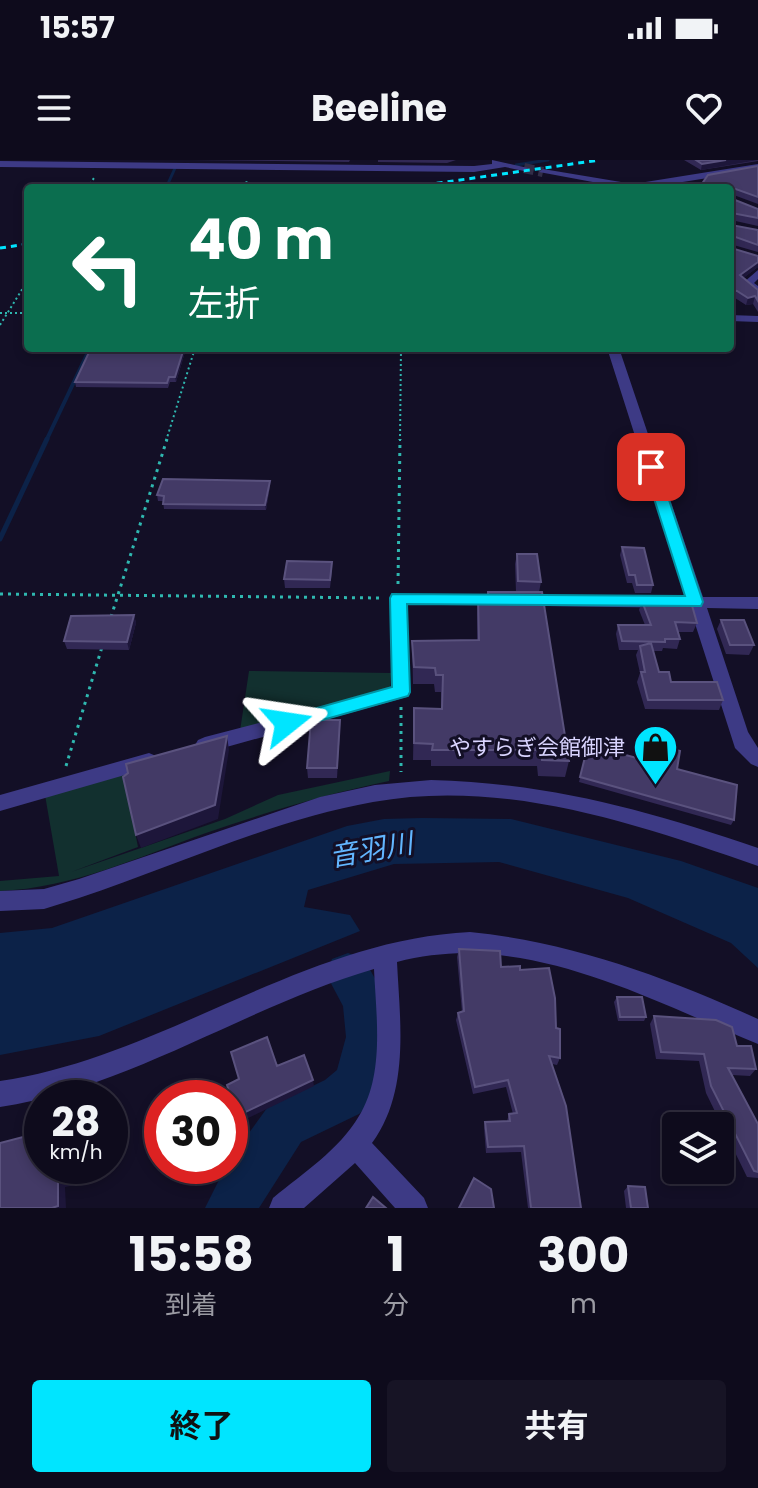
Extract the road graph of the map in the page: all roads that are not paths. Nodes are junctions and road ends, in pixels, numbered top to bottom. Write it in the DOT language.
graph roads {
  1 [pos="489,160"];
  2 [pos="17,162"];
  3 [pos="193,162"];
  4 [pos="426,163"];
  5 [pos="0,164"];
  6 [pos="506,164"];
  7 [pos="553,167"];
  8 [pos="758,167"];
  9 [pos="524,168"];
  10 [pos="543,172"];
  11 [pos="619,184"];
  12 [pos="658,184"];
  13 [pos="758,273"];
  14 [pos="758,292"];
  15 [pos="734,318"];
  16 [pos="758,319"];
  17 [pos="614,352"];
  18 [pos="695,602"];
  19 [pos="758,603"];
  20 [pos="193,748"];
  21 [pos="164,757"];
  22 [pos="758,759"];
  23 [pos="0,803"];
  24 [pos="758,857"];
  25 [pos="0,901"];
  26 [pos="385,954"];
  27 [pos="758,1032"];
  28 [pos="0,1094"];
  29 [pos="355,1144"];
  30 [pos="283,1208"];
  31 [pos="414,1208"];
  1 -- 6 [label="street"];
  2 -- 3 [label="street"];
  2 -- 5 [label="street"];
  3 -- 4 [label="street"];
  4 -- 6 [label="street"];
  6 -- 9 [label="street"];
  7 -- 10 [label="street"];
  7 -- 11 [label="street"];
  8 -- 12 [label="street"];
  13 -- 14 [label="street"];
  15 -- 16 [label="street"];
  17 -- 18 [label="street"];
  18 -- 19 [label="street"];
  18 -- 20 [label="street"];
  18 -- 22 [label="street"];
  21 -- 23 [label="street"];
  24 -- 25 [label="street"];
  26 -- 27 [label="street"];
  26 -- 28 [label="street"];
  26 -- 29 [label="street"];
  29 -- 30 [label="street"];
  29 -- 31 [label="street"];
}
